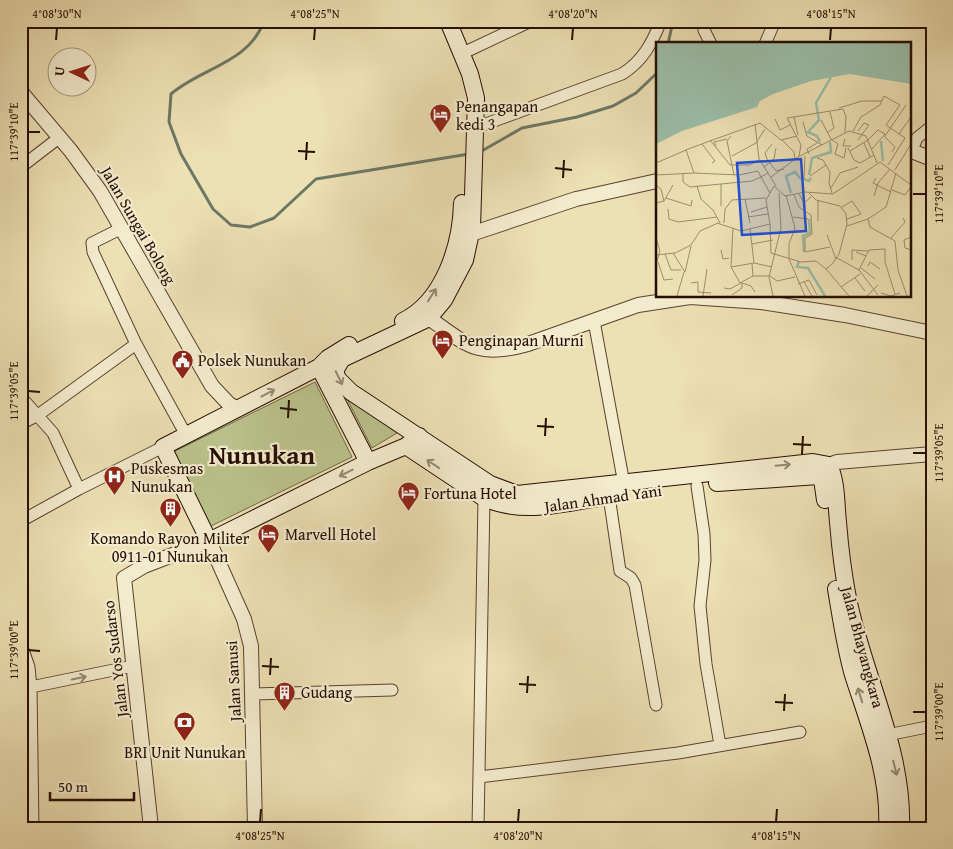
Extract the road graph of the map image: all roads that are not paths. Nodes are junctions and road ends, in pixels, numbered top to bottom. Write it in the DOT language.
graph roads {
  1 [pos="436,21"];
  2 [pos="448,21"];
  3 [pos="531,21"];
  4 [pos="660,21"];
  5 [pos="703,21"];
  6 [pos="775,21"];
  7 [pos="710,42"];
  8 [pos="766,42"];
  9 [pos="461,54"];
  10 [pos="21,92"];
  11 [pos="932,126"];
  12 [pos="472,134"];
  13 [pos="60,137"];
  14 [pos="910,150"];
  15 [pos="932,159"];
  16 [pos="21,167"];
  17 [pos="656,181"];
  18 [pos="122,228"];
  19 [pos="466,234"];
  20 [pos="682,298"];
  21 [pos="704,298"];
  22 [pos="428,318"];
  23 [pos="594,321"];
  24 [pos="932,333"];
  25 [pos="136,344"];
  26 [pos="318,367"];
  27 [pos="212,386"];
  28 [pos="21,397"];
  29 [pos="238,409"];
  30 [pos="38,415"];
  31 [pos="220,418"];
  32 [pos="21,424"];
  33 [pos="186,435"];
  34 [pos="419,436"];
  35 [pos="406,446"];
  36 [pos="163,447"];
  37 [pos="932,454"];
  38 [pos="368,462"];
  39 [pos="823,471"];
  40 [pos="734,476"];
  41 [pos="624,484"];
  42 [pos="697,486"];
  43 [pos="78,489"];
  44 [pos="609,496"];
  45 [pos="484,498"];
  46 [pos="21,522"];
  47 [pos="209,541"];
  48 [pos="21,644"];
  49 [pos="133,666"];
  50 [pos="31,687"];
  51 [pos="392,690"];
  52 [pos="252,694"];
  53 [pos="656,705"];
  54 [pos="932,726"];
  55 [pos="800,732"];
  56 [pos="881,737"];
  57 [pos="720,745"];
  58 [pos="480,777"];
  59 [pos="32,828"];
  60 [pos="151,828"];
  61 [pos="254,828"];
  62 [pos="478,828"];
  63 [pos="887,828"];
  64 [pos="901,828"];
  1 -- 12 [label="main road"];
  2 -- 9 [label="main road"];
  3 -- 9 [label="street"];
  4 -- 12 [label="street"];
  5 -- 7 [label="street"];
  6 -- 8 [label="street"];
  9 -- 12 [label="main road"];
  10 -- 13 [label="street, Jalan Sungai Bolong"];
  11 -- 14 [label="street"];
  12 -- 19 [label="main road"];
  13 -- 16 [label="street"];
  13 -- 18 [label="street, Jalan Sungai Bolong"];
  14 -- 15 [label="street"];
  17 -- 19 [label="street"];
  18 -- 25 [label="street"];
  18 -- 27 [label="street, Jalan Sungai Bolong"];
  19 -- 22 [label="main road"];
  26 -- 19 [label="main road, one-way"];
  20 -- 23 [label="street"];
  21 -- 24 [label="street"];
  22 -- 23 [label="street"];
  22 -- 34 [label="main road, Jalan Ahmad Yani, one-way"];
  23 -- 41 [label="street"];
  25 -- 30 [label="street"];
  25 -- 33 [label="street"];
  29 -- 26 [label="main road, one-way"];
  26 -- 38 [label="main road"];
  27 -- 29 [label="street, Jalan Sungai Bolong"];
  27 -- 31 [label="street, Jalan Sungai Bolong"];
  28 -- 30 [label="street"];
  29 -- 31 [label="main road"];
  30 -- 32 [label="street"];
  30 -- 43 [label="street"];
  31 -- 33 [label="main road"];
  33 -- 36 [label="main road"];
  34 -- 35 [label="main road"];
  34 -- 41 [label="main road, Jalan Ahmad Yani"];
  35 -- 38 [label="main road"];
  45 -- 35 [label="main road, Jalan Ahmad Yani, one-way"];
  36 -- 43 [label="street"];
  36 -- 47 [label="main road"];
  37 -- 39 [label="street"];
  38 -- 47 [label="main road, one-way"];
  39 -- 40 [label="main road, Jalan Ahmad Yani"];
  39 -- 56 [label="main road, Jalan Bhayangkara"];
  40 -- 41 [label="main road, Jalan Ahmad Yani"];
  40 -- 42 [label="main road, Jalan Ahmad Yani"];
  42 -- 44 [label="main road, Jalan Ahmad Yani"];
  42 -- 57 [label="street"];
  43 -- 46 [label="street"];
  44 -- 45 [label="main road, Jalan Ahmad Yani"];
  44 -- 53 [label="street"];
  45 -- 58 [label="street"];
  47 -- 49 [label="street, Jalan Yos Sudarso"];
  47 -- 52 [label="street, Jalan Sanusi"];
  48 -- 50 [label="street"];
  50 -- 49 [label="street, one-way"];
  49 -- 60 [label="street, Jalan Yos Sudarso"];
  50 -- 59 [label="street"];
  51 -- 52 [label="street"];
  52 -- 61 [label="street, Jalan Sanusi"];
  54 -- 56 [label="street"];
  55 -- 57 [label="street"];
  56 -- 63 [label="main road, Jalan Bhayangkara"];
  56 -- 64 [label="main road, Jalan Bhayangkara, one-way"];
  57 -- 58 [label="street"];
  58 -- 62 [label="street"];
}
